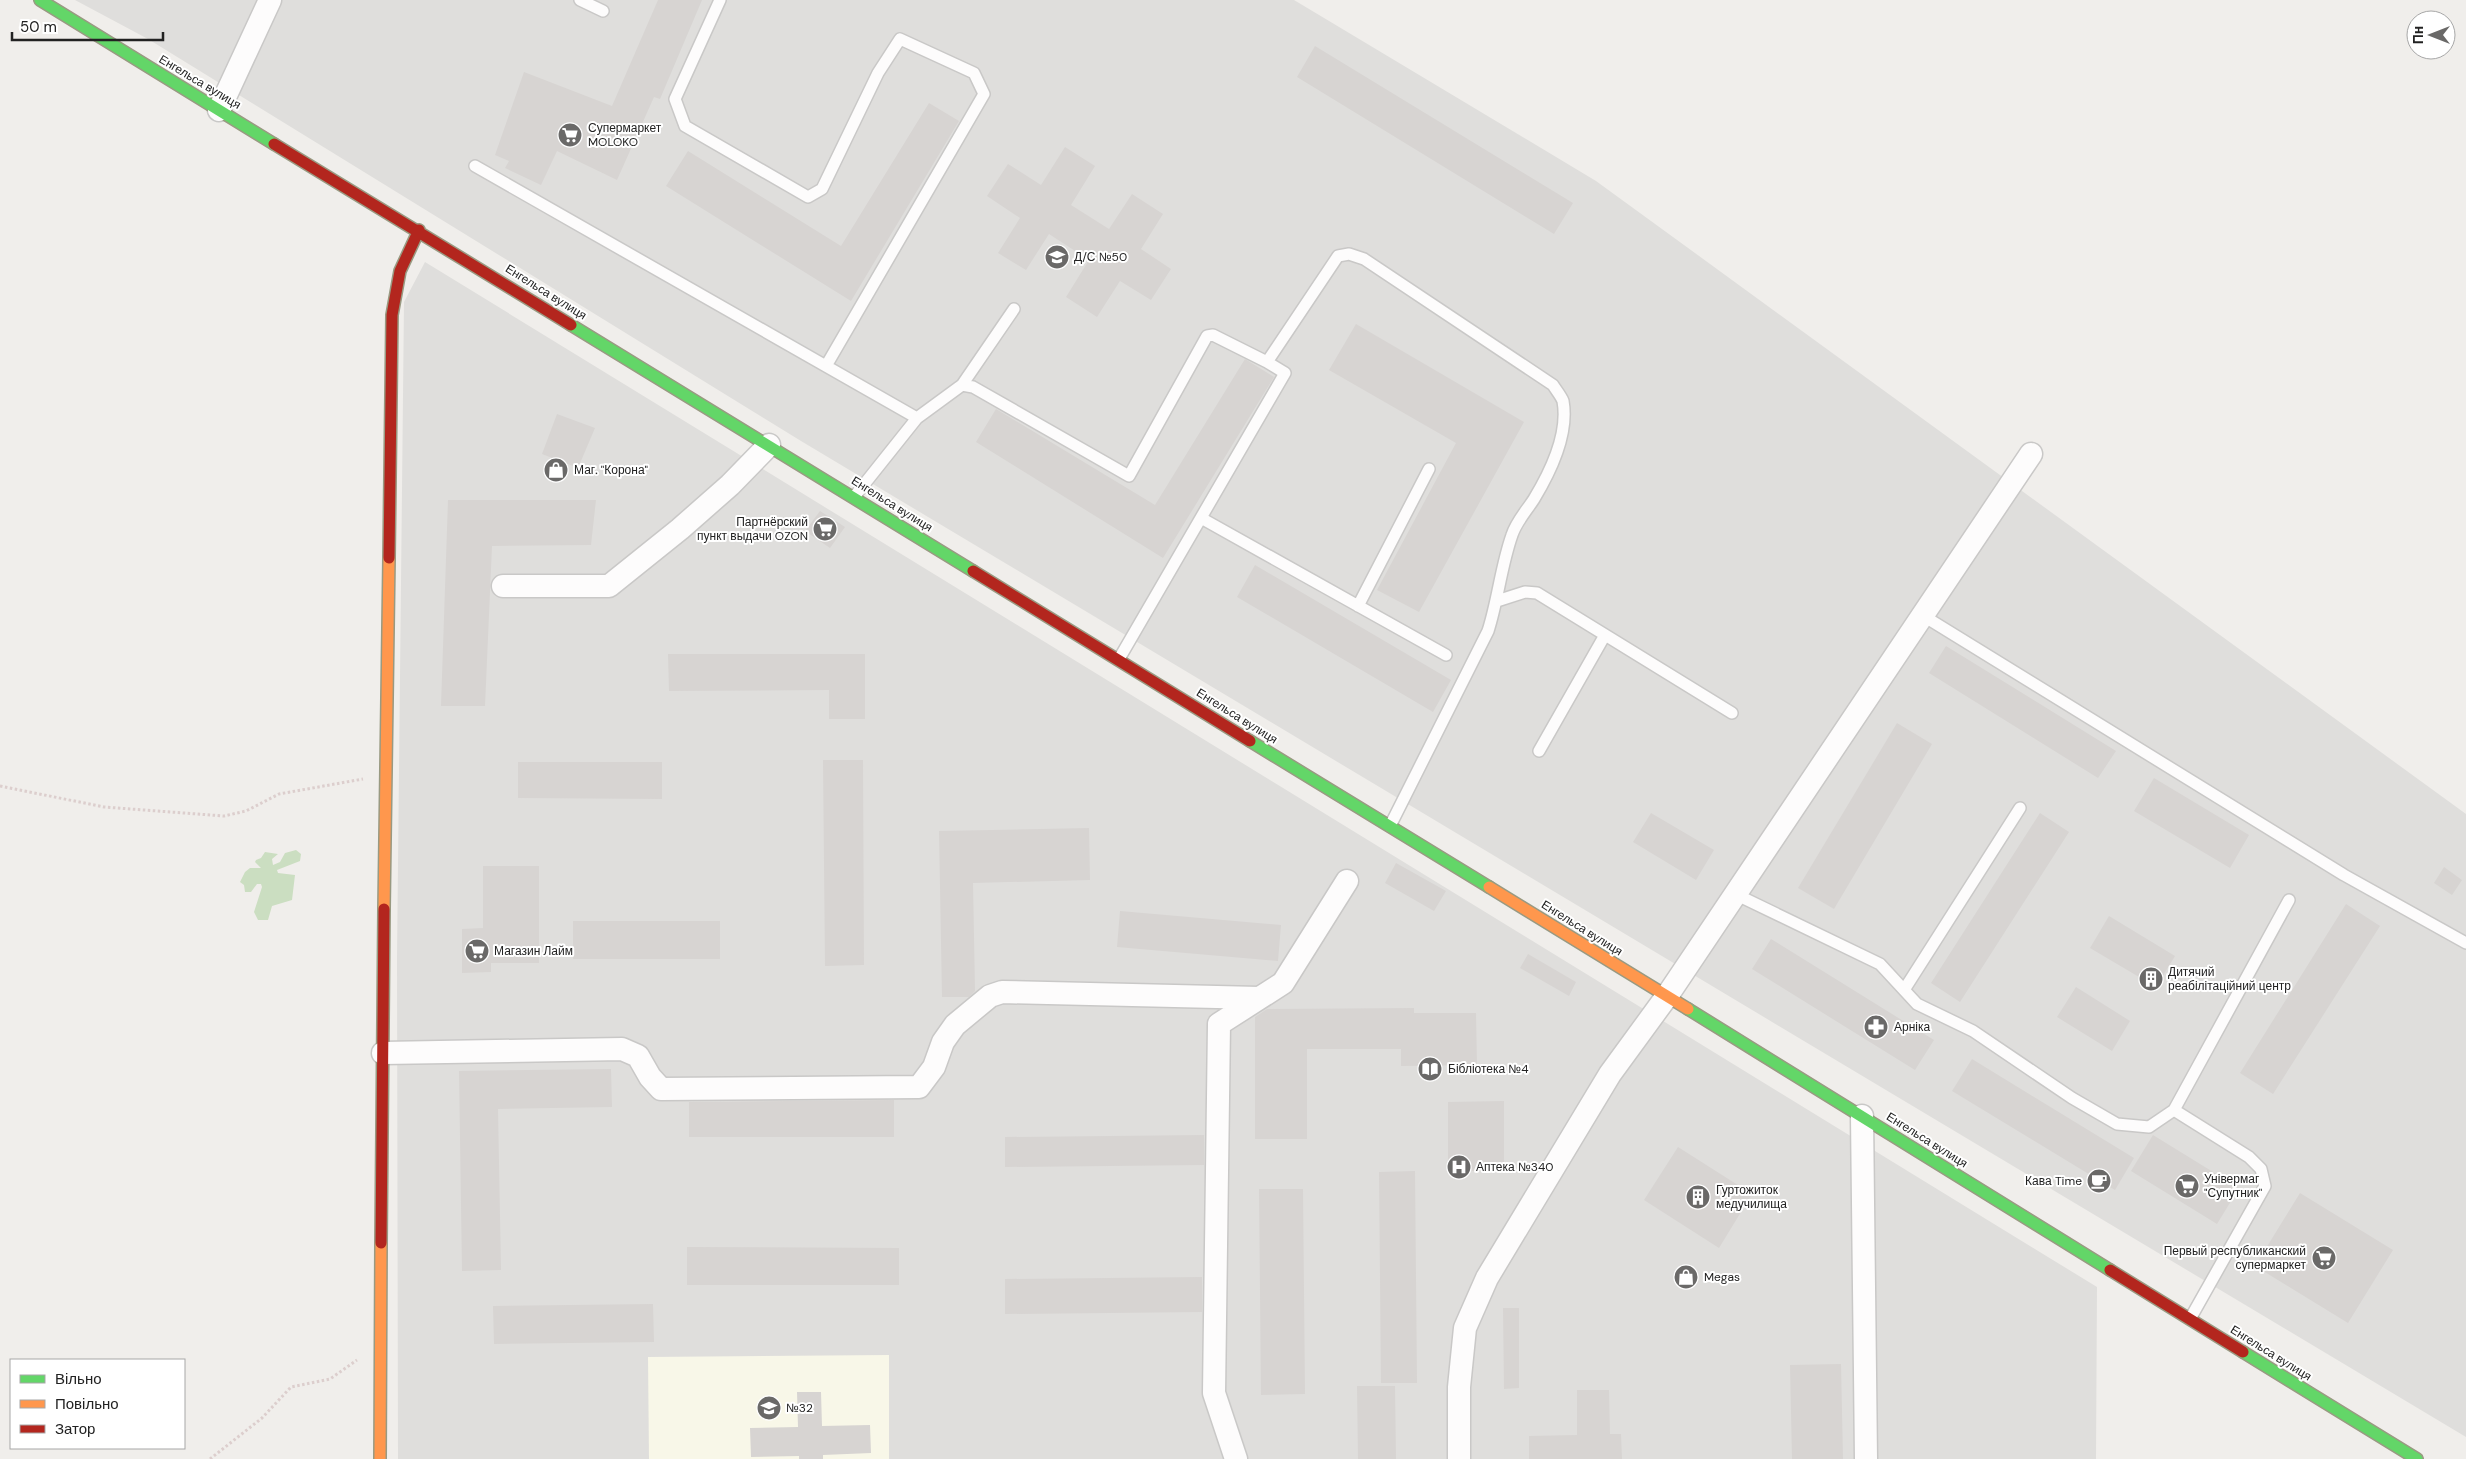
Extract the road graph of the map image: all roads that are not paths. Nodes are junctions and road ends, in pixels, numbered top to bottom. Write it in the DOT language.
graph roads {
  1 [pos="40,0"];
  2 [pos="270,0"];
  3 [pos="580,0"];
  4 [pos="720,0"];
  5 [pos="603,11"];
  6 [pos="220,110"];
  7 [pos="475,166"];
  8 [pos="419,230"];
  9 [pos="1014,309"];
  10 [pos="1267,362"];
  11 [pos="826,366"];
  12 [pos="962,385"];
  13 [pos="917,418"];
  14 [pos="769,445"];
  15 [pos="2031,454"];
  16 [pos="1429,469"];
  17 [pos="854,497"];
  18 [pos="1201,518"];
  19 [pos="503,586"];
  20 [pos="1497,601"];
  21 [pos="1358,606"];
  22 [pos="1922,615"];
  23 [pos="1605,635"];
  24 [pos="1446,655"];
  25 [pos="1118,659"];
  26 [pos="1732,713"];
  27 [pos="1539,751"];
  28 [pos="2020,808"];
  29 [pos="1390,826"];
  30 [pos="1347,881"];
  31 [pos="1735,894"];
  32 [pos="2289,900"];
  33 [pos="2466,943"];
  34 [pos="1904,990"];
  35 [pos="1667,996"];
  36 [pos="1259,998"];
  37 [pos="383,1053"];
  38 [pos="2174,1110"];
  39 [pos="1862,1116"];
  40 [pos="2190,1319"];
  41 [pos="380,1459"];
  42 [pos="1236,1459"];
  43 [pos="1459,1459"];
  44 [pos="1866,1459"];
  45 [pos="2417,1459"];
  1 -- 6 [label="street, Енгельса вулиця"];
  2 -- 6 [label="street"];
  3 -- 5 [label="lane"];
  4 -- 11 [label="lane"];
  6 -- 8 [label="street, Енгельса вулиця"];
  7 -- 11 [label="lane"];
  8 -- 14 [label="street, Енгельса вулиця"];
  8 -- 37 [label="street"];
  9 -- 12 [label="lane"];
  10 -- 12 [label="lane"];
  10 -- 18 [label="lane"];
  10 -- 20 [label="lane"];
  11 -- 13 [label="lane"];
  12 -- 13 [label="lane"];
  13 -- 17 [label="lane"];
  14 -- 17 [label="street, Енгельса вулиця"];
  14 -- 19 [label="street"];
  15 -- 22 [label="street"];
  16 -- 21 [label="lane"];
  17 -- 25 [label="street, Енгельса вулиця"];
  18 -- 21 [label="lane"];
  18 -- 25 [label="lane"];
  20 -- 23 [label="lane"];
  20 -- 29 [label="lane"];
  21 -- 24 [label="lane"];
  22 -- 31 [label="street"];
  22 -- 33 [label="lane"];
  23 -- 26 [label="lane"];
  23 -- 27 [label="lane"];
  25 -- 29 [label="street, Енгельса вулиця"];
  28 -- 34 [label="lane"];
  29 -- 35 [label="street, Енгельса вулиця"];
  30 -- 36 [label="street"];
  31 -- 34 [label="lane"];
  31 -- 35 [label="street"];
  32 -- 38 [label="lane"];
  34 -- 38 [label="lane"];
  35 -- 39 [label="street, Енгельса вулиця"];
  35 -- 43 [label="street"];
  36 -- 37 [label="street"];
  36 -- 42 [label="street"];
  37 -- 41 [label="street"];
  38 -- 40 [label="lane"];
  39 -- 40 [label="street, Енгельса вулиця"];
  39 -- 44 [label="street"];
  40 -- 45 [label="street, Енгельса вулиця"];
}
